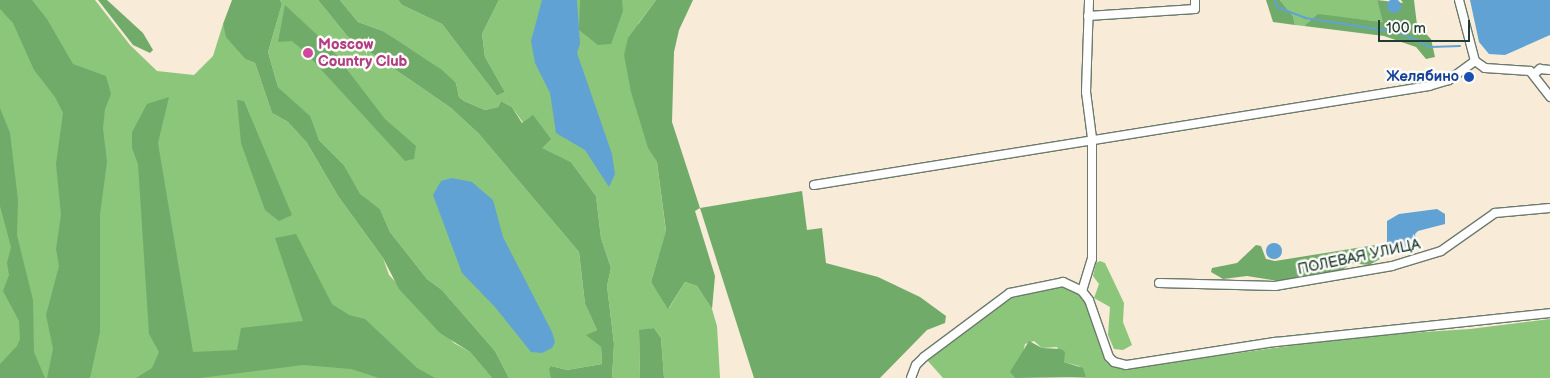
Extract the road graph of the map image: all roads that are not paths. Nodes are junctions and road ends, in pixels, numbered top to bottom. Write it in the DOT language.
graph roads {
  1 [pos="1089,0"];
  2 [pos="1194,0"];
  3 [pos="1459,0"];
  4 [pos="1088,16"];
  5 [pos="1476,61"];
  6 [pos="1550,70"];
  7 [pos="1534,74"];
  8 [pos="1550,97"];
  9 [pos="1092,138"];
  10 [pos="814,185"];
  11 [pos="1550,208"];
  12 [pos="1159,283"];
  13 [pos="1082,290"];
  14 [pos="1550,313"];
  15 [pos="911,378"];
  1 -- 4 [label="street"];
  2 -- 4 [label="street"];
  3 -- 5 [label="street"];
  4 -- 9 [label="street"];
  5 -- 7 [label="street"];
  5 -- 9 [label="street"];
  6 -- 7 [label="street"];
  7 -- 8 [label="street"];
  9 -- 10 [label="street"];
  9 -- 13 [label="street"];
  11 -- 12 [label="street, ПОЛЕВАЯ УЛИЦА"];
  13 -- 14 [label="street"];
  13 -- 15 [label="street"];
}
